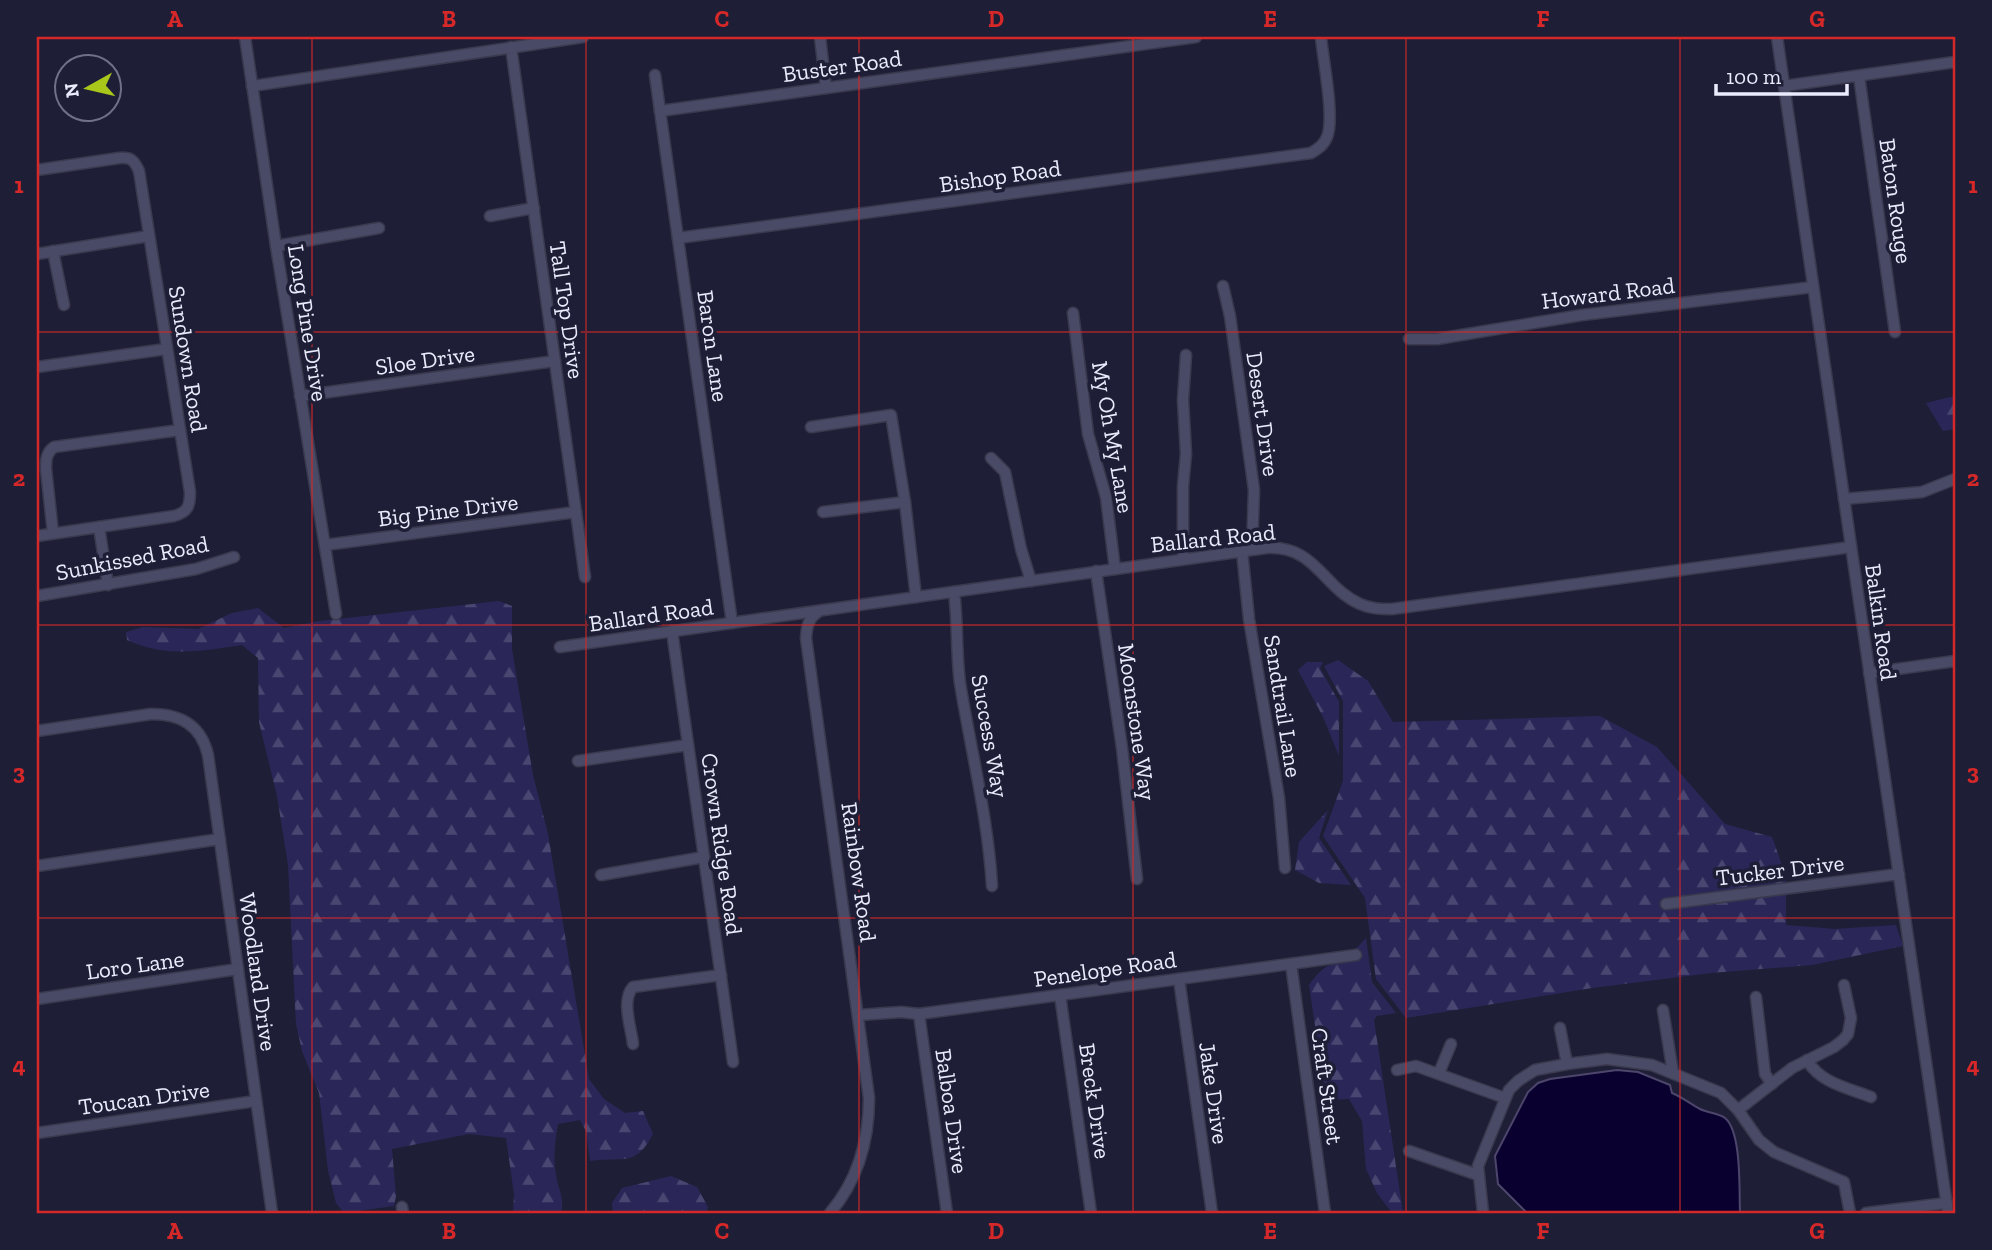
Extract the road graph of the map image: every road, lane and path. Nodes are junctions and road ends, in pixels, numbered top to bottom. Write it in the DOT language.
graph roads {
  1 [pos="245,37"];
  2 [pos="583,37"];
  3 [pos="820,37"];
  4 [pos="1196,37"];
  5 [pos="1321,37"];
  6 [pos="1777,37"];
  7 [pos="511,47"];
  8 [pos="1955,62"];
  9 [pos="655,75"];
  10 [pos="1859,76"];
  11 [pos="251,86"];
  12 [pos="1784,86"];
  13 [pos="826,88"];
  14 [pos="660,111"];
  15 [pos="37,170"];
  16 [pos="534,208"];
  17 [pos="490,216"];
  18 [pos="379,229"];
  19 [pos="149,236"];
  20 [pos="678,238"];
  21 [pos="276,246"];
  22 [pos="52,251"];
  23 [pos="37,254"];
  24 [pos="1223,286"];
  25 [pos="1813,287"];
  26 [pos="64,305"];
  27 [pos="1073,313"];
  28 [pos="1895,332"];
  29 [pos="1409,339"];
  30 [pos="166,349"];
  31 [pos="1186,355"];
  32 [pos="555,361"];
  33 [pos="37,366"];
  34 [pos="300,396"];
  35 [pos="811,427"];
  36 [pos="180,430"];
  37 [pos="991,458"];
  38 [pos="1955,479"];
  39 [pos="1844,499"];
  40 [pos="905,502"];
  41 [pos="576,512"];
  42 [pos="823,512"];
  43 [pos="99,527"];
  44 [pos="54,533"];
  45 [pos="37,536"];
  46 [pos="324,545"];
  47 [pos="1851,547"];
  48 [pos="1247,550"];
  49 [pos="234,556"];
  50 [pos="1183,559"];
  51 [pos="1115,569"];
  52 [pos="1096,572"];
  53 [pos="585,577"];
  54 [pos="1031,581"];
  55 [pos="108,585"];
  56 [pos="954,592"];
  57 [pos="37,596"];
  58 [pos="916,597"];
  59 [pos="820,611"];
  60 [pos="336,614"];
  61 [pos="732,623"];
  62 [pos="672,632"];
  63 [pos="560,647"];
  64 [pos="1955,660"];
  65 [pos="1869,673"];
  66 [pos="37,731"];
  67 [pos="688,745"];
  68 [pos="578,761"];
  69 [pos="220,839"];
  70 [pos="704,857"];
  71 [pos="37,866"];
  72 [pos="1285,868"];
  73 [pos="1899,874"];
  74 [pos="601,875"];
  75 [pos="1137,879"];
  76 [pos="992,886"];
  77 [pos="1666,904"];
  78 [pos="1356,955"];
  79 [pos="1291,964"];
  80 [pos="238,969"];
  81 [pos="721,975"];
  82 [pos="1179,979"];
  83 [pos="1844,985"];
  84 [pos="1060,995"];
  85 [pos="1756,997"];
  86 [pos="37,999"];
  87 [pos="1663,1010"];
  88 [pos="919,1014"];
  89 [pos="859,1015"];
  90 [pos="1560,1028"];
  91 [pos="633,1044"];
  92 [pos="1451,1044"];
  93 [pos="1807,1060"];
  94 [pos="733,1062"];
  95 [pos="1567,1064"];
  96 [pos="1397,1069"];
  97 [pos="1439,1073"];
  98 [pos="1673,1073"];
  99 [pos="1772,1084"];
  100 [pos="1871,1097"];
  101 [pos="1505,1098"];
  102 [pos="256,1101"];
  103 [pos="1738,1110"];
  104 [pos="37,1133"];
  105 [pos="1409,1151"];
  106 [pos="1478,1175"];
  107 [pos="1947,1208"];
  108 [pos="272,1213"];
  109 [pos="830,1213"];
  110 [pos="947,1213"];
  111 [pos="1091,1213"];
  112 [pos="1212,1213"];
  113 [pos="1325,1213"];
  114 [pos="1483,1213"];
  115 [pos="1850,1213"];
  116 [pos="1866,1213"];
  1 -- 11 [label="street, Long Pine Drive"];
  2 -- 7 [label="street"];
  3 -- 13 [label="street"];
  4 -- 13 [label="street, Buster Road"];
  5 -- 20 [label="street, Bishop Road"];
  6 -- 12 [label="street, Balkin Road"];
  7 -- 11 [label="street"];
  7 -- 16 [label="street, Tall Top Drive"];
  8 -- 10 [label="street"];
  9 -- 14 [label="street, Baron Lane"];
  10 -- 12 [label="street"];
  10 -- 28 [label="street, Baton Rouge"];
  11 -- 21 [label="street, Long Pine Drive"];
  12 -- 25 [label="street, Balkin Road"];
  13 -- 14 [label="street, Buster Road"];
  14 -- 20 [label="street, Baron Lane"];
  15 -- 19 [label="street, Sundown Road"];
  16 -- 17 [label="street"];
  16 -- 32 [label="street, Tall Top Drive"];
  18 -- 21 [label="street"];
  19 -- 22 [label="street"];
  19 -- 30 [label="street, Sundown Road"];
  20 -- 61 [label="street, Baron Lane"];
  21 -- 34 [label="street, Long Pine Drive"];
  22 -- 23 [label="street"];
  22 -- 26 [label="street"];
  24 -- 48 [label="street, Desert Drive"];
  25 -- 29 [label="street, Howard Road"];
  25 -- 39 [label="street, Balkin Road"];
  27 -- 51 [label="street, My Oh My Lane"];
  30 -- 33 [label="street"];
  30 -- 36 [label="street, Sundown Road"];
  31 -- 50 [label="street"];
  32 -- 34 [label="street, Sloe Drive"];
  32 -- 41 [label="street, Tall Top Drive"];
  34 -- 46 [label="street, Long Pine Drive"];
  35 -- 40 [label="street"];
  36 -- 43 [label="street, Sundown Road"];
  36 -- 44 [label="street"];
  37 -- 54 [label="street"];
  38 -- 39 [label="street"];
  39 -- 47 [label="street, Balkin Road"];
  40 -- 42 [label="street"];
  40 -- 58 [label="street"];
  41 -- 46 [label="street, Big Pine Drive"];
  41 -- 53 [label="street, Tall Top Drive"];
  43 -- 44 [label="street, Sundown Road"];
  43 -- 55 [label="street"];
  44 -- 45 [label="street, Sundown Road"];
  46 -- 60 [label="street, Long Pine Drive"];
  47 -- 48 [label="street, Ballard Road"];
  47 -- 65 [label="street, Balkin Road"];
  48 -- 50 [label="street, Ballard Road"];
  48 -- 72 [label="street, Sandtrail Lane"];
  49 -- 55 [label="street, Sunkissed Road"];
  50 -- 51 [label="street, Ballard Road"];
  51 -- 52 [label="street, Ballard Road"];
  52 -- 54 [label="street, Ballard Road"];
  52 -- 75 [label="street, Moonstone Way"];
  54 -- 56 [label="street, Ballard Road"];
  55 -- 57 [label="street, Sunkissed Road"];
  56 -- 58 [label="street, Ballard Road"];
  56 -- 76 [label="street, Success Way"];
  58 -- 59 [label="street, Ballard Road"];
  59 -- 61 [label="street, Ballard Road"];
  59 -- 89 [label="street, Rainbow Road"];
  61 -- 62 [label="street, Ballard Road"];
  62 -- 63 [label="street, Ballard Road"];
  62 -- 67 [label="street, Crown Ridge Road"];
  64 -- 65 [label="street"];
  65 -- 73 [label="street, Balkin Road"];
  66 -- 69 [label="street, Woodland Drive"];
  67 -- 68 [label="street"];
  67 -- 70 [label="street, Crown Ridge Road"];
  69 -- 71 [label="street"];
  69 -- 80 [label="street, Woodland Drive"];
  70 -- 74 [label="street"];
  70 -- 81 [label="street, Crown Ridge Road"];
  73 -- 77 [label="street, Tucker Drive"];
  73 -- 107 [label="street, Balkin Road"];
  78 -- 79 [label="street, Penelope Road"];
  79 -- 82 [label="street, Penelope Road"];
  79 -- 113 [label="street, Craft Street"];
  80 -- 86 [label="street, Loro Lane"];
  80 -- 102 [label="street, Woodland Drive"];
  81 -- 91 [label="street"];
  81 -- 94 [label="street, Crown Ridge Road"];
  82 -- 84 [label="street, Penelope Road"];
  82 -- 112 [label="street, Jake Drive"];
  83 -- 93 [label="street"];
  84 -- 88 [label="street, Penelope Road"];
  84 -- 111 [label="street, Breck Drive"];
  85 -- 99 [label="street"];
  87 -- 98 [label="street"];
  88 -- 89 [label="street, Penelope Road"];
  88 -- 110 [label="street, Balboa Drive"];
  89 -- 109 [label="street, Rainbow Road"];
  90 -- 95 [label="street"];
  92 -- 97 [label="street"];
  93 -- 99 [label="street"];
  93 -- 100 [label="street"];
  95 -- 98 [label="street"];
  95 -- 101 [label="street"];
  96 -- 97 [label="street"];
  97 -- 101 [label="street"];
  98 -- 103 [label="street"];
  99 -- 103 [label="street"];
  101 -- 106 [label="street"];
  102 -- 104 [label="street, Toucan Drive"];
  102 -- 108 [label="street, Woodland Drive"];
  103 -- 115 [label="street"];
  105 -- 106 [label="street"];
  106 -- 114 [label="street"];
  107 -- 116 [label="street"];
}
